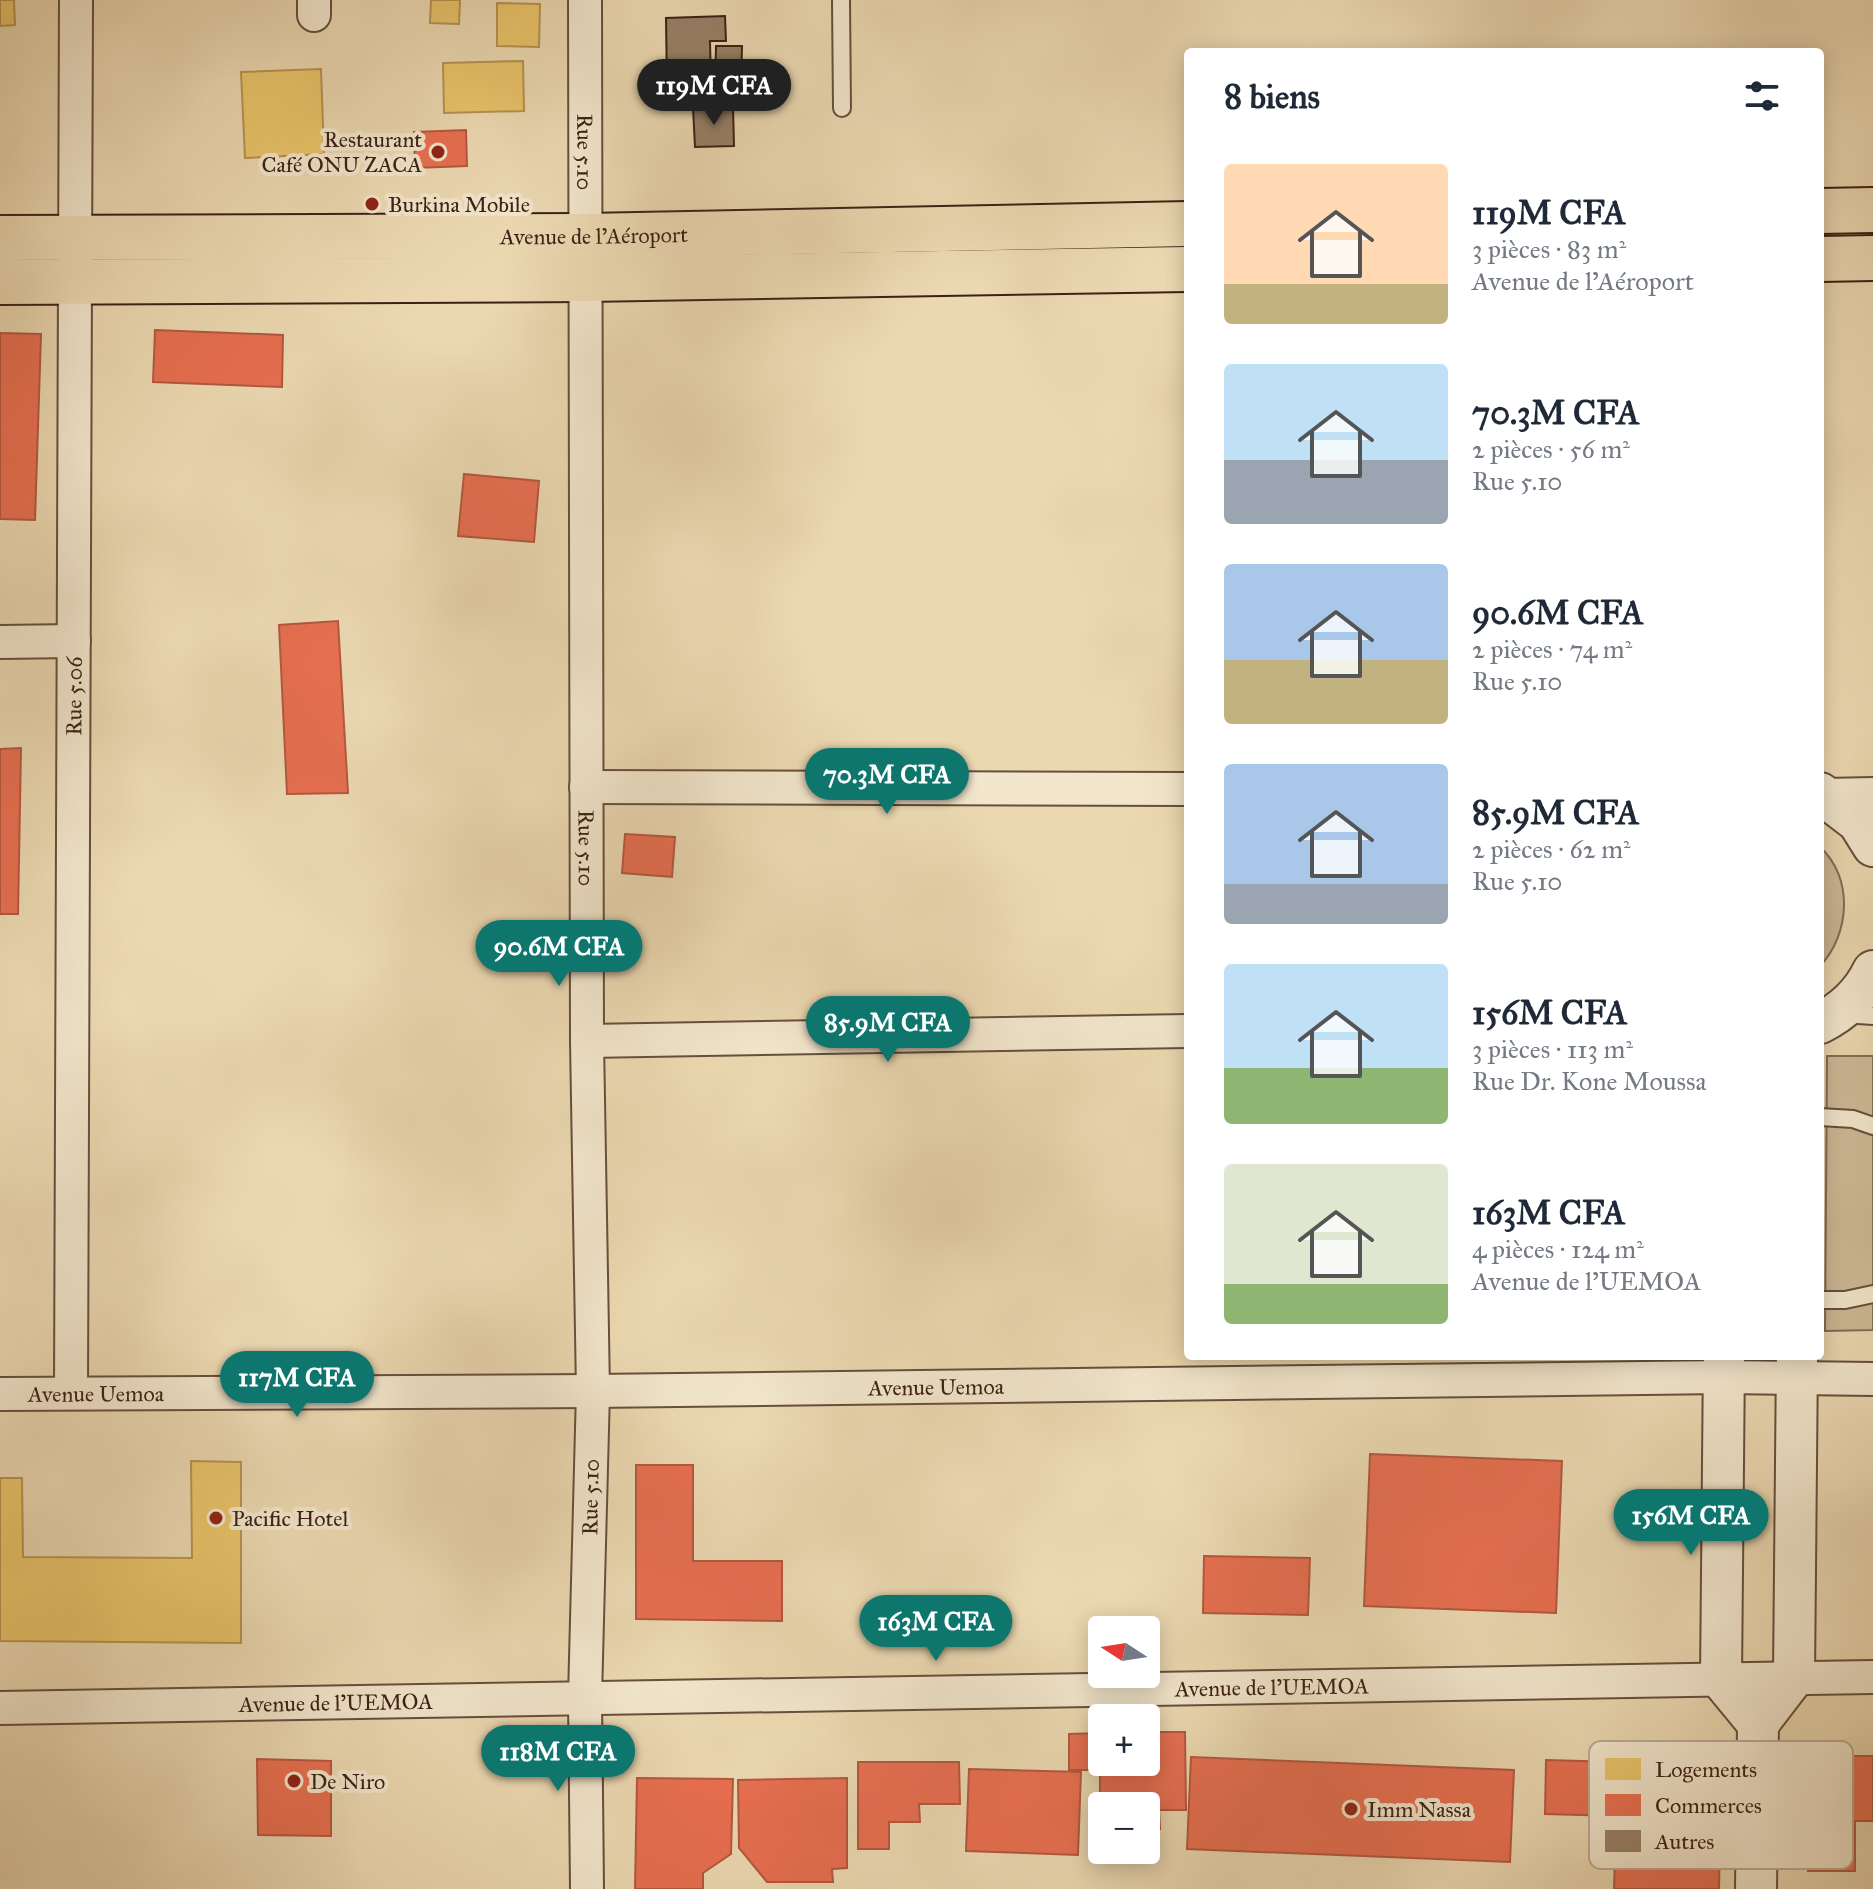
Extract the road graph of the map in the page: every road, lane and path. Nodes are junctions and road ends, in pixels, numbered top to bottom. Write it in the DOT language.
graph roads {
  1 [pos="76,0"];
  2 [pos="585,0"];
  3 [pos="841,0"];
  4 [pos="842,108"];
  5 [pos="1873,210"];
  6 [pos="1824,211"];
  7 [pos="1184,224"];
  8 [pos="586,236"];
  9 [pos="77,237"];
  10 [pos="0,238"];
  11 [pos="1873,258"];
  12 [pos="1824,259"];
  13 [pos="1184,269"];
  14 [pos="587,279"];
  15 [pos="76,281"];
  16 [pos="0,282"];
  17 [pos="74,641"];
  18 [pos="0,642"];
  19 [pos="586,787"];
  20 [pos="1184,789"];
  21 [pos="1824,794"];
  22 [pos="1873,794"];
  23 [pos="1824,796"];
  24 [pos="1873,846"];
  25 [pos="1873,971"];
  26 [pos="1844,1018"];
  27 [pos="1184,1031"];
  28 [pos="587,1041"];
  29 [pos="1824,1117"];
  30 [pos="1873,1126"];
  31 [pos="1873,1294"];
  32 [pos="1824,1300"];
  33 [pos="1724,1366"];
  34 [pos="1797,1367"];
  35 [pos="1873,1379"];
  36 [pos="593,1391"];
  37 [pos="71,1392"];
  38 [pos="0,1394"];
  39 [pos="1794,1677"];
  40 [pos="1873,1677"];
  41 [pos="1721,1679"];
  42 [pos="585,1697"];
  43 [pos="0,1708"];
  44 [pos="1758,1724"];
  45 [pos="1758,1741"];
  46 [pos="1756,1869"];
  47 [pos="587,1889"];
  48 [pos="1756,1889"];
  1 -- 9 [label="street, Rue 5.06"];
  2 -- 8 [label="street, Rue 5.10"];
  3 -- 4 [label="lane"];
  5 -- 6 [label="main road"];
  7 -- 8 [label="main road, Avenue de l'Aéroport"];
  8 -- 9 [label="main road, Avenue de l'Aéroport"];
  8 -- 14 [label="street, Rue 5.10"];
  9 -- 10 [label="main road, Avenue de l'Aéroport"];
  9 -- 15 [label="street, Rue 5.06"];
  11 -- 12 [label="main road"];
  13 -- 14 [label="main road, Avenue de l'Aéroport"];
  14 -- 15 [label="main road, Avenue de l'Aéroport"];
  14 -- 19 [label="street, Rue 5.10"];
  15 -- 16 [label="main road, Avenue de l'Aéroport"];
  15 -- 17 [label="street, Rue 5.06"];
  17 -- 18 [label="street"];
  17 -- 37 [label="street, Rue 5.06"];
  19 -- 20 [label="street"];
  19 -- 28 [label="street, Rue 5.10"];
  21 -- 22 [label="street"];
  23 -- 24 [label="street"];
  25 -- 26 [label="street"];
  27 -- 28 [label="street"];
  28 -- 36 [label="street, Rue 5.10"];
  29 -- 30 [label="lane"];
  31 -- 32 [label="lane"];
  33 -- 34 [label="street, Avenue Uemoa"];
  33 -- 36 [label="street, Avenue Uemoa"];
  33 -- 41 [label="street"];
  34 -- 35 [label="street, Avenue Uemoa"];
  34 -- 39 [label="street"];
  36 -- 37 [label="street, Avenue Uemoa"];
  36 -- 42 [label="street, Rue 5.10"];
  37 -- 38 [label="street, Avenue Uemoa"];
  39 -- 40 [label="street, Avenue de l'UEMOA"];
  39 -- 41 [label="street, Avenue de l'UEMOA"];
  39 -- 44 [label="street"];
  41 -- 42 [label="street, Avenue de l'UEMOA"];
  41 -- 44 [label="street"];
  42 -- 43 [label="street, Avenue de l'UEMOA"];
  42 -- 47 [label="street, Rue 5.10"];
  44 -- 45 [label="street"];
  46 -- 48 [label="street"];
}
